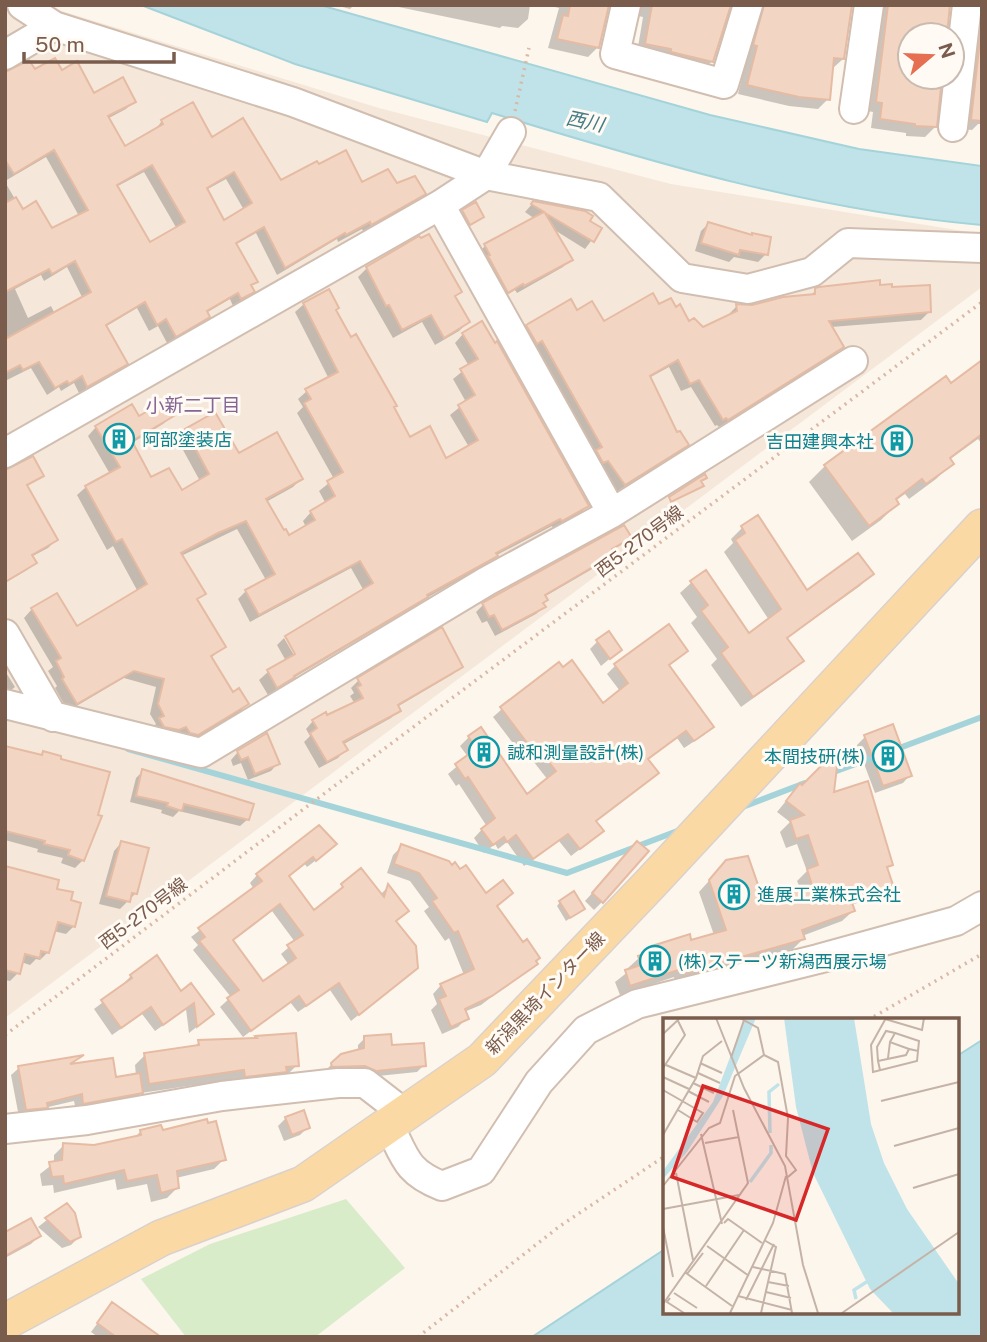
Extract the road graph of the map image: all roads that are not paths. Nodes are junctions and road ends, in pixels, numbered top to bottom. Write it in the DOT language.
graph roads {
  1 [pos="22,5"];
  2 [pos="626,5"];
  3 [pos="748,5"];
  4 [pos="869,5"];
  5 [pos="967,5"];
  6 [pos="54,26"];
  7 [pos="5,55"];
  8 [pos="854,109"];
  9 [pos="953,127"];
  10 [pos="511,132"];
  11 [pos="486,175"];
  12 [pos="440,205"];
  13 [pos="982,248"];
  14 [pos="853,361"];
  15 [pos="5,453"];
  16 [pos="612,513"];
  17 [pos="982,527"];
  18 [pos="5,634"];
  19 [pos="5,704"];
  20 [pos="53,717"];
  21 [pos="982,906"];
  22 [pos="397,1119"];
  23 [pos="5,1129"];
  24 [pos="5,1322"];
  1 -- 6 [label="street"];
  2 -- 3 [label="street"];
  4 -- 8 [label="street"];
  5 -- 9 [label="street"];
  6 -- 7 [label="street"];
  6 -- 11 [label="street"];
  10 -- 11 [label="street"];
  11 -- 12 [label="street"];
  11 -- 13 [label="street"];
  12 -- 15 [label="street"];
  12 -- 16 [label="street"];
  14 -- 16 [label="street"];
  16 -- 20 [label="street"];
  17 -- 22 [label="main road, 新潟黒埼インター線"];
  18 -- 20 [label="street"];
  19 -- 20 [label="street"];
  21 -- 22 [label="street"];
  22 -- 23 [label="street"];
  22 -- 24 [label="main road, 新潟黒埼インター線"];
}
